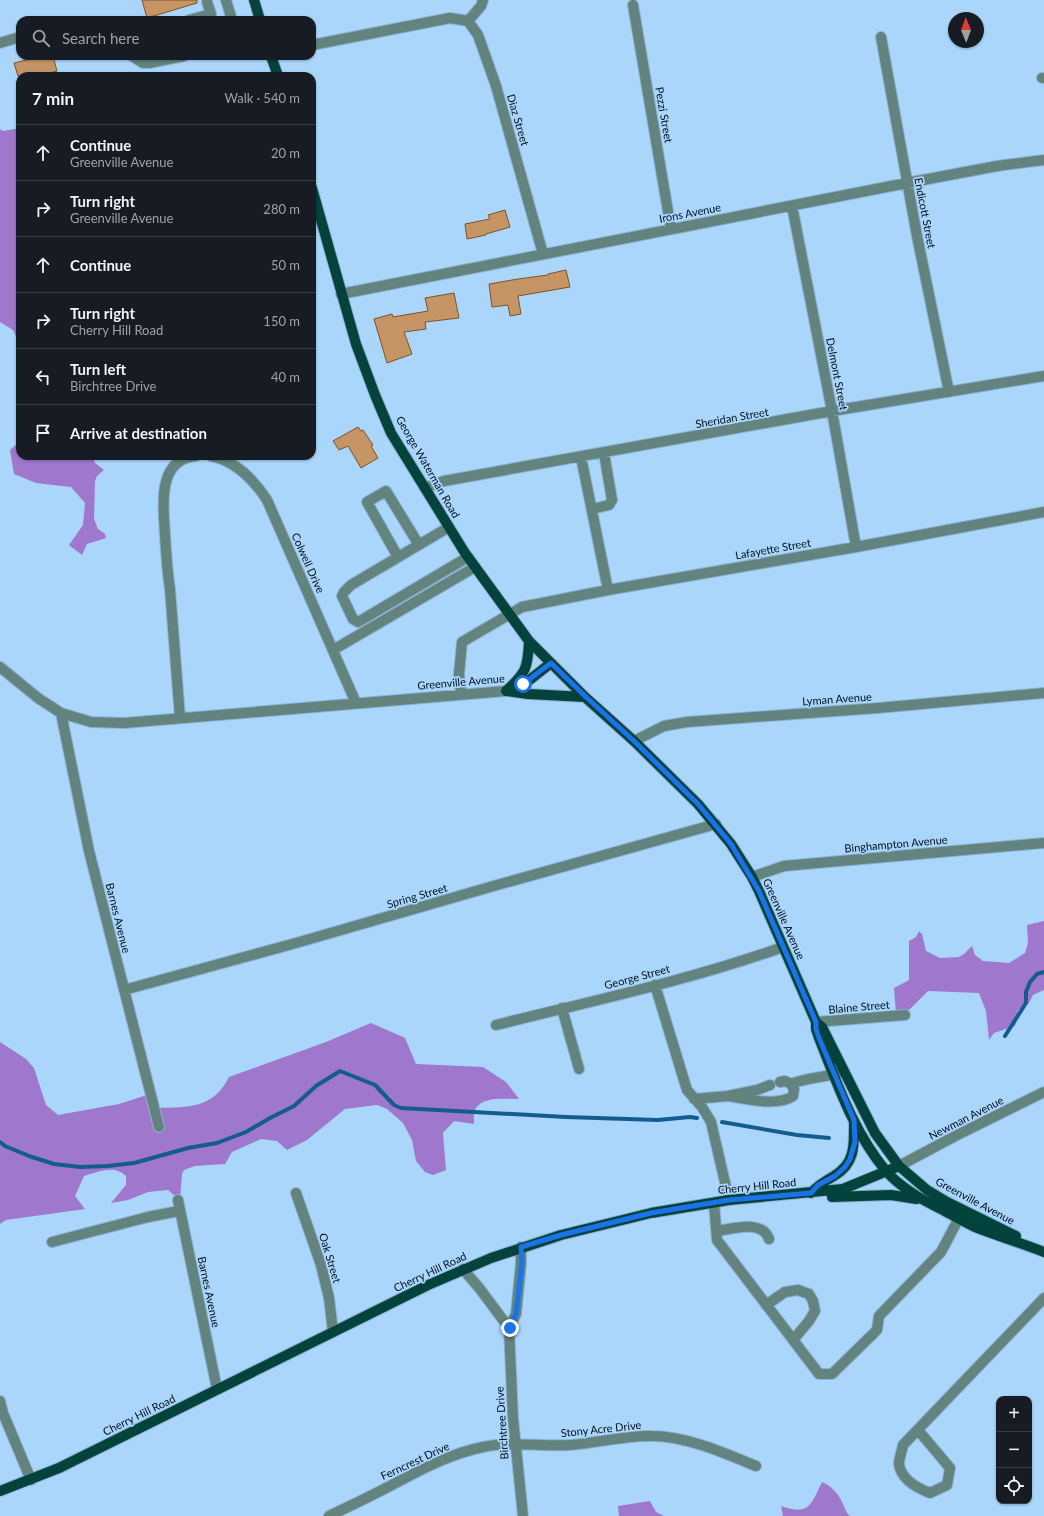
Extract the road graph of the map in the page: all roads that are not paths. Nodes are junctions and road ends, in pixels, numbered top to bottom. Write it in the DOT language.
graph roads {
  1 [pos="209,0"];
  2 [pos="226,0"];
  3 [pos="254,0"];
  4 [pos="483,0"];
  5 [pos="633,5"];
  6 [pos="204,16"];
  7 [pos="231,16"];
  8 [pos="259,16"];
  9 [pos="468,21"];
  10 [pos="880,37"];
  11 [pos="16,38"];
  12 [pos="0,43"];
  13 [pos="316,44"];
  14 [pos="138,60"];
  15 [pos="164,60"];
  16 [pos="272,60"];
  17 [pos="277,72"];
  18 [pos="1044,160"];
  19 [pos="907,183"];
  20 [pos="316,202"];
  21 [pos="792,206"];
  22 [pos="671,229"];
  23 [pos="543,254"];
  24 [pos="341,294"];
  25 [pos="1044,376"];
  26 [pos="949,392"];
  27 [pos="832,411"];
  28 [pos="604,452"];
  29 [pos="581,457"];
  30 [pos="182,460"];
  31 [pos="222,460"];
  32 [pos="425,488"];
  33 [pos="592,509"];
  34 [pos="1044,512"];
  35 [pos="449,527"];
  36 [pos="419,545"];
  37 [pos="856,547"];
  38 [pos="398,557"];
  39 [pos="468,557"];
  40 [pos="475,567"];
  41 [pos="608,590"];
  42 [pos="508,614"];
  43 [pos="529,641"];
  44 [pos="333,650"];
  45 [pos="551,663"];
  46 [pos="0,667"];
  47 [pos="523,684"];
  48 [pos="506,691"];
  49 [pos="1044,694"];
  50 [pos="461,695"];
  51 [pos="586,697"];
  52 [pos="356,703"];
  53 [pos="61,713"];
  54 [pos="180,718"];
  55 [pos="634,741"];
  56 [pos="716,824"];
  57 [pos="1044,843"];
  58 [pos="752,877"];
  59 [pos="783,947"];
  60 [pos="655,985"];
  61 [pos="124,990"];
  62 [pos="562,1008"];
  63 [pos="905,1015"];
  64 [pos="816,1022"];
  65 [pos="496,1024"];
  66 [pos="579,1069"];
  67 [pos="844,1071"];
  68 [pos="834,1074"];
  69 [pos="780,1082"];
  70 [pos="791,1084"];
  71 [pos="770,1085"];
  72 [pos="1044,1092"];
  73 [pos="728,1096"];
  74 [pos="694,1099"];
  75 [pos="854,1120"];
  76 [pos="159,1127"];
  77 [pos="899,1166"];
  78 [pos="886,1172"];
  79 [pos="296,1193"];
  80 [pos="811,1193"];
  81 [pos="762,1197"];
  82 [pos="178,1200"];
  83 [pos="729,1200"];
  84 [pos="923,1200"];
  85 [pos="714,1203"];
  86 [pos="179,1211"];
  87 [pos="959,1218"];
  88 [pos="717,1232"];
  89 [pos="769,1239"];
  90 [pos="52,1242"];
  91 [pos="521,1247"];
  92 [pos="1044,1250"];
  93 [pos="463,1269"];
  94 [pos="1044,1298"];
  95 [pos="766,1305"];
  96 [pos="510,1328"];
  97 [pos="333,1332"];
  98 [pos="793,1340"];
  99 [pos="218,1389"];
  100 [pos="0,1401"];
  101 [pos="918,1430"];
  102 [pos="516,1444"];
  103 [pos="756,1466"];
  104 [pos="31,1480"];
  105 [pos="0,1492"];
  106 [pos="329,1516"];
  107 [pos="523,1516"];
  1 -- 6 [label="street"];
  2 -- 7 [label="street"];
  3 -- 8 [label="main road"];
  4 -- 9 [label="street"];
  5 -- 22 [label="street, Pezzi Street"];
  9 -- 13 [label="street"];
  9 -- 23 [label="street, Diaz Street"];
  10 -- 19 [label="street, Endicott Street"];
  11 -- 12 [label="street"];
  14 -- 15 [label="street"];
  16 -- 17 [label="main road"];
  18 -- 19 [label="street, Irons Avenue"];
  19 -- 21 [label="street, Irons Avenue"];
  19 -- 26 [label="street, Endicott Street"];
  20 -- 24 [label="main road, George Waterman Road"];
  21 -- 22 [label="street, Irons Avenue"];
  21 -- 27 [label="street, Delmont Street"];
  22 -- 23 [label="street, Irons Avenue"];
  23 -- 24 [label="street, Irons Avenue"];
  24 -- 32 [label="main road, George Waterman Road"];
  25 -- 26 [label="street, Sheridan Street"];
  26 -- 27 [label="street, Sheridan Street"];
  27 -- 28 [label="street, Sheridan Street"];
  27 -- 37 [label="street, Delmont Street"];
  28 -- 29 [label="street, Sheridan Street"];
  28 -- 33 [label="street"];
  29 -- 32 [label="street, Sheridan Street"];
  29 -- 33 [label="street"];
  30 -- 54 [label="street"];
  31 -- 44 [label="street, Colwell Drive"];
  32 -- 35 [label="main road, George Waterman Road"];
  33 -- 41 [label="street"];
  34 -- 37 [label="street, Lafayette Street"];
  35 -- 36 [label="street"];
  35 -- 39 [label="main road, George Waterman Road"];
  36 -- 38 [label="street"];
  36 -- 38 [label="street"];
  37 -- 41 [label="street, Lafayette Street"];
  38 -- 39 [label="street"];
  39 -- 40 [label="main road, George Waterman Road"];
  40 -- 42 [label="main road, George Waterman Road"];
  40 -- 44 [label="street"];
  41 -- 42 [label="street, Lafayette Street"];
  42 -- 43 [label="main road, George Waterman Road"];
  42 -- 50 [label="street"];
  43 -- 45 [label="main road, George Waterman Road"];
  43 -- 48 [label="main road"];
  44 -- 52 [label="street, Colwell Drive"];
  45 -- 47 [label="main road, Greenville Avenue"];
  45 -- 51 [label="main road, Greenville Avenue"];
  46 -- 53 [label="street, Greenville Avenue"];
  47 -- 48 [label="street, Greenville Avenue"];
  48 -- 50 [label="street, Greenville Avenue"];
  48 -- 51 [label="main road"];
  49 -- 55 [label="street, Lyman Avenue"];
  50 -- 52 [label="street, Greenville Avenue"];
  51 -- 55 [label="main road, Greenville Avenue"];
  52 -- 54 [label="street, Greenville Avenue"];
  53 -- 54 [label="street, Greenville Avenue"];
  53 -- 61 [label="street, Barnes Avenue"];
  55 -- 56 [label="main road, Greenville Avenue"];
  56 -- 58 [label="main road, Greenville Avenue"];
  56 -- 61 [label="street, Spring Street"];
  57 -- 58 [label="street, Binghampton Avenue"];
  58 -- 59 [label="main road, Greenville Avenue"];
  59 -- 60 [label="street, George Street"];
  59 -- 64 [label="main road, Greenville Avenue"];
  60 -- 62 [label="street, George Street"];
  60 -- 74 [label="street"];
  61 -- 76 [label="street, Barnes Avenue"];
  62 -- 65 [label="street, George Street"];
  62 -- 66 [label="street"];
  63 -- 64 [label="street, Blaine Street"];
  64 -- 67 [label="main road, Greenville Avenue"];
  64 -- 68 [label="main road, Greenville Avenue"];
  67 -- 68 [label="street"];
  67 -- 77 [label="main road, Greenville Avenue"];
  68 -- 70 [label="street"];
  68 -- 75 [label="main road, Greenville Avenue"];
  69 -- 70 [label="street"];
  70 -- 73 [label="street"];
  71 -- 73 [label="street"];
  72 -- 77 [label="street, Newman Avenue"];
  73 -- 74 [label="street"];
  74 -- 83 [label="street"];
  75 -- 78 [label="main road, Greenville Avenue"];
  75 -- 80 [label="main road"];
  77 -- 78 [label="main road, Cherry Hill Road"];
  77 -- 92 [label="main road, Greenville Avenue"];
  78 -- 80 [label="main road, Cherry Hill Road"];
  78 -- 84 [label="main road, Greenville Avenue"];
  79 -- 97 [label="street, Oak Street"];
  80 -- 81 [label="main road, Cherry Hill Road"];
  81 -- 83 [label="main road, Cherry Hill Road"];
  81 -- 84 [label="main road"];
  82 -- 86 [label="street, Barnes Avenue"];
  83 -- 85 [label="main road, Cherry Hill Road"];
  84 -- 87 [label="main road, Greenville Avenue"];
  85 -- 88 [label="street"];
  85 -- 91 [label="main road, Cherry Hill Road"];
  86 -- 90 [label="street"];
  86 -- 99 [label="street, Barnes Avenue"];
  87 -- 92 [label="main road, Greenville Avenue"];
  87 -- 98 [label="street"];
  88 -- 89 [label="street"];
  88 -- 95 [label="street"];
  91 -- 93 [label="main road, Cherry Hill Road"];
  91 -- 96 [label="street, Birchtree Drive"];
  93 -- 96 [label="street"];
  93 -- 97 [label="main road, Cherry Hill Road"];
  94 -- 101 [label="street"];
  95 -- 98 [label="street"];
  95 -- 98 [label="street"];
  96 -- 102 [label="street, Birchtree Drive"];
  97 -- 99 [label="main road, Cherry Hill Road"];
  99 -- 104 [label="main road, Cherry Hill Road"];
  100 -- 104 [label="street"];
  101 -- 101 [label="street"];
  102 -- 103 [label="street, Stony Acre Drive"];
  102 -- 106 [label="street, Ferncrest Drive"];
  102 -- 107 [label="street, Birchtree Drive"];
  104 -- 105 [label="main road, Cherry Hill Road"];
}
